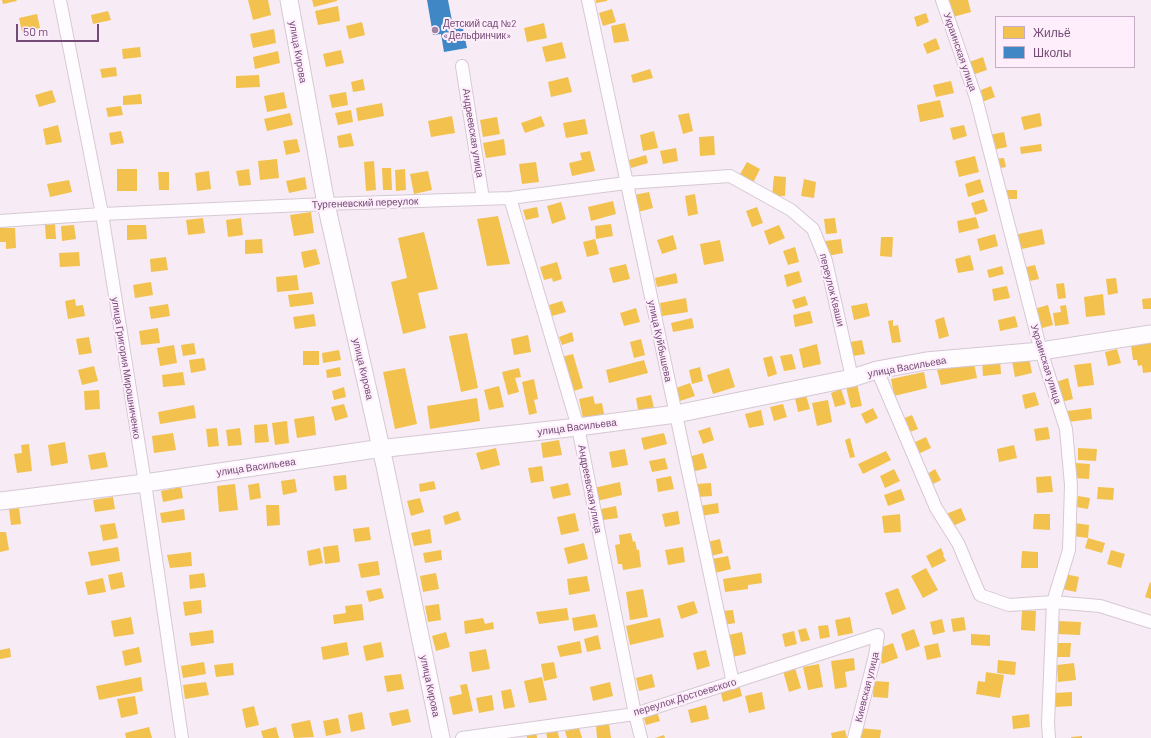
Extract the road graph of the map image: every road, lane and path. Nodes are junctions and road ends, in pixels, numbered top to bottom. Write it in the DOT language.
graph roads {
  1 [pos="60,0"];
  2 [pos="289,0"];
  3 [pos="588,0"];
  4 [pos="942,0"];
  5 [pos="462,66"];
  6 [pos="730,176"];
  7 [pos="626,183"];
  8 [pos="510,198"];
  9 [pos="483,199"];
  10 [pos="326,204"];
  11 [pos="102,214"];
  12 [pos="0,221"];
  13 [pos="1151,334"];
  14 [pos="1041,351"];
  15 [pos="877,370"];
  16 [pos="852,378"];
  17 [pos="676,414"];
  18 [pos="578,427"];
  19 [pos="381,449"];
  20 [pos="145,483"];
  21 [pos="0,501"];
  22 [pos="1053,602"];
  23 [pos="1151,622"];
  24 [pos="878,635"];
  25 [pos="733,683"];
  26 [pos="635,714"];
  27 [pos="182,738"];
  28 [pos="441,738"];
  29 [pos="462,738"];
  30 [pos="641,738"];
  31 [pos="854,738"];
  32 [pos="1050,738"];
  1 -- 11 [label="street, улица Григория Мирошниченко"];
  2 -- 10 [label="street, улица Кирова"];
  3 -- 7 [label="street, улица Куйбышева"];
  4 -- 14 [label="street, Украинская улица"];
  5 -- 9 [label="street, Андреевская улица"];
  6 -- 7 [label="street, Тургеневский переулок"];
  6 -- 16 [label="street, переулок Кваши"];
  7 -- 8 [label="street, Тургеневский переулок"];
  7 -- 17 [label="street, улица Куйбышева"];
  8 -- 9 [label="street, Тургеневский переулок"];
  8 -- 18 [label="street, Андреевская улица"];
  9 -- 10 [label="street, Тургеневский переулок"];
  10 -- 11 [label="street, Тургеневский переулок"];
  10 -- 19 [label="street, улица Кирова"];
  11 -- 12 [label="street, Тургеневский переулок"];
  11 -- 20 [label="street, улица Григория Мирошниченко"];
  13 -- 14 [label="street, улица Васильева"];
  14 -- 15 [label="street, улица Васильева"];
  14 -- 22 [label="street, Украинская улица"];
  15 -- 16 [label="street, улица Васильева"];
  15 -- 22 [label="street"];
  16 -- 17 [label="street, улица Васильева"];
  17 -- 18 [label="street, улица Васильева"];
  17 -- 25 [label="street, улица Куйбышева"];
  18 -- 19 [label="street, улица Васильева"];
  18 -- 26 [label="street, Андреевская улица"];
  19 -- 20 [label="street, улица Васильева"];
  19 -- 28 [label="street, улица Кирова"];
  20 -- 21 [label="street, улица Васильева"];
  20 -- 27 [label="street, улица Григория Мирошниченко"];
  22 -- 23 [label="street"];
  22 -- 32 [label="street, Украинская улица"];
  24 -- 25 [label="street, переулок Достоевского"];
  24 -- 31 [label="street, Киевская улица"];
  25 -- 26 [label="street, переулок Достоевского"];
  26 -- 29 [label="street, переулок Достоевского"];
  26 -- 30 [label="street, Андреевская улица"];
}
